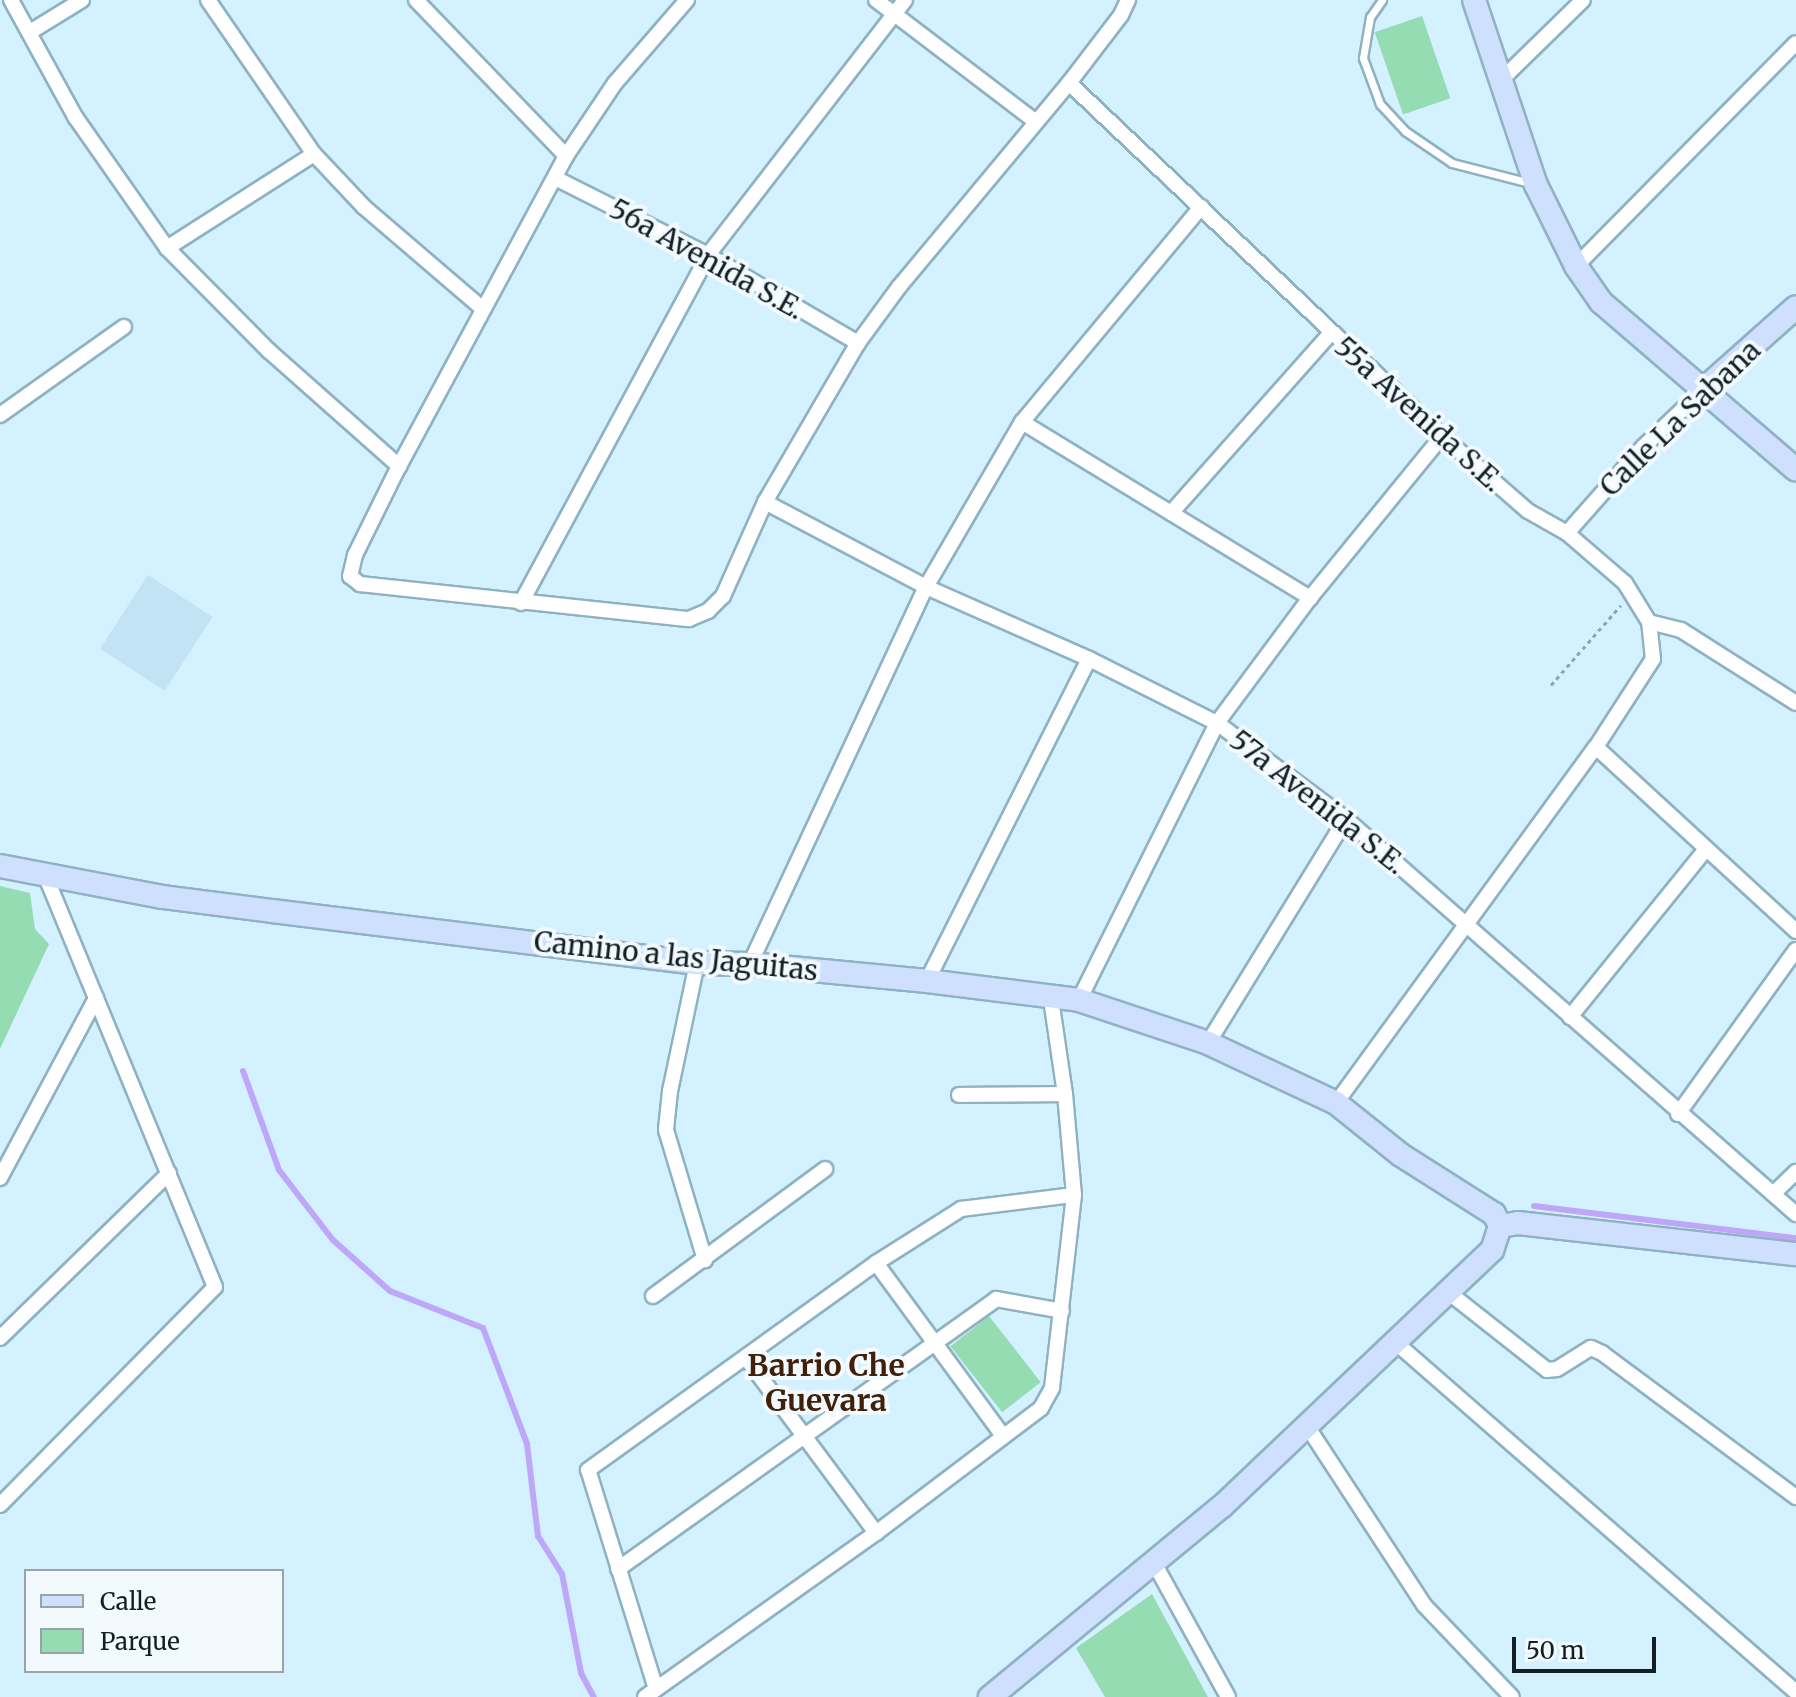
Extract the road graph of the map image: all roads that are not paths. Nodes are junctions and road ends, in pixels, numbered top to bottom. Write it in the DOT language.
graph roads {
  1 [pos="11,0"];
  2 [pos="82,0"];
  3 [pos="208,0"];
  4 [pos="416,0"];
  5 [pos="687,0"];
  6 [pos="876,0"];
  7 [pos="905,0"];
  8 [pos="1128,0"];
  9 [pos="1382,0"];
  10 [pos="1474,0"];
  11 [pos="1583,0"];
  12 [pos="896,13"];
  13 [pos="30,32"];
  14 [pos="1796,43"];
  15 [pos="1499,82"];
  16 [pos="1069,83"];
  17 [pos="1035,121"];
  18 [pos="314,154"];
  19 [pos="566,156"];
  20 [pos="555,178"];
  21 [pos="1536,185"];
  22 [pos="1201,207"];
  23 [pos="167,248"];
  24 [pos="708,255"];
  25 [pos="1576,266"];
  26 [pos="1796,307"];
  27 [pos="483,309"];
  28 [pos="124,327"];
  29 [pos="1330,334"];
  30 [pos="858,343"];
  31 [pos="1704,389"];
  32 [pos="0,415"];
  33 [pos="1022,422"];
  34 [pos="1442,436"];
  35 [pos="399,466"];
  36 [pos="1796,470"];
  37 [pos="765,502"];
  38 [pos="1171,513"];
  39 [pos="1567,533"];
  40 [pos="926,587"];
  41 [pos="1310,598"];
  42 [pos="521,603"];
  43 [pos="1649,622"];
  44 [pos="1089,659"];
  45 [pos="1796,703"];
  46 [pos="1217,723"];
  47 [pos="1596,747"];
  48 [pos="1346,819"];
  49 [pos="1706,849"];
  50 [pos="0,866"];
  51 [pos="45,875"];
  52 [pos="1465,923"];
  53 [pos="1796,931"];
  54 [pos="1796,950"];
  55 [pos="697,963"];
  56 [pos="750,964"];
  57 [pos="927,981"];
  58 [pos="96,998"];
  59 [pos="1051,999"];
  60 [pos="1079,1000"];
  61 [pos="1570,1017"];
  62 [pos="1208,1043"];
  63 [pos="1065,1094"];
  64 [pos="959,1095"];
  65 [pos="1336,1103"];
  66 [pos="1678,1114"];
  67 [pos="825,1169"];
  68 [pos="1796,1172"];
  69 [pos="169,1173"];
  70 [pos="0,1178"];
  71 [pos="1773,1194"];
  72 [pos="1074,1195"];
  73 [pos="1796,1214"];
  74 [pos="1500,1226"];
  75 [pos="1796,1254"];
  76 [pos="705,1260"];
  77 [pos="876,1263"];
  78 [pos="1448,1292"];
  79 [pos="653,1296"];
  80 [pos="1062,1311"];
  81 [pos="0,1338"];
  82 [pos="935,1342"];
  83 [pos="1395,1342"];
  84 [pos="747,1359"];
  85 [pos="1307,1426"];
  86 [pos="803,1435"];
  87 [pos="1003,1436"];
  88 [pos="1796,1497"];
  89 [pos="0,1505"];
  90 [pos="876,1533"];
  91 [pos="1153,1561"];
  92 [pos="618,1569"];
  93 [pos="1796,1692"];
  94 [pos="651,1693"];
  95 [pos="990,1697"];
  96 [pos="1228,1697"];
  97 [pos="1512,1697"];
  1 -- 13 [label="street"];
  2 -- 13 [label="street"];
  3 -- 18 [label="street"];
  4 -- 19 [label="street"];
  5 -- 19 [label="street"];
  6 -- 12 [label="street"];
  7 -- 12 [label="street"];
  8 -- 16 [label="street"];
  9 -- 21 [label="lane"];
  10 -- 15 [label="street"];
  11 -- 15 [label="street"];
  12 -- 17 [label="street"];
  12 -- 24 [label="street"];
  13 -- 23 [label="street"];
  14 -- 25 [label="street"];
  15 -- 21 [label="street"];
  16 -- 17 [label="street"];
  16 -- 22 [label="street, 55a Avenida S.E."];
  17 -- 30 [label="street"];
  18 -- 23 [label="street"];
  18 -- 27 [label="street"];
  19 -- 20 [label="street"];
  20 -- 24 [label="street, 56a Avenida S.E."];
  20 -- 27 [label="street"];
  21 -- 25 [label="street"];
  22 -- 29 [label="street, 55a Avenida S.E."];
  22 -- 33 [label="street"];
  23 -- 35 [label="street"];
  24 -- 30 [label="street, 56a Avenida S.E."];
  24 -- 42 [label="street"];
  25 -- 31 [label="street"];
  26 -- 31 [label="street, Calle La Sabana"];
  27 -- 35 [label="street"];
  28 -- 32 [label="street"];
  29 -- 34 [label="street, 55a Avenida S.E."];
  29 -- 38 [label="street"];
  30 -- 37 [label="street"];
  31 -- 36 [label="street"];
  31 -- 39 [label="street, Calle La Sabana"];
  33 -- 38 [label="street"];
  33 -- 40 [label="street"];
  34 -- 39 [label="street, 55a Avenida S.E."];
  34 -- 41 [label="street"];
  35 -- 42 [label="street"];
  37 -- 40 [label="street, 57a Avenida S.E."];
  37 -- 42 [label="street"];
  38 -- 41 [label="street"];
  39 -- 43 [label="street, 55a Avenida S.E."];
  40 -- 44 [label="street, 57a Avenida S.E."];
  40 -- 56 [label="street"];
  41 -- 46 [label="street"];
  43 -- 45 [label="street"];
  43 -- 47 [label="street"];
  44 -- 46 [label="street, 57a Avenida S.E."];
  44 -- 57 [label="street"];
  46 -- 48 [label="street, 57a Avenida S.E."];
  46 -- 60 [label="street"];
  47 -- 49 [label="street"];
  47 -- 52 [label="street"];
  48 -- 52 [label="street, 57a Avenida S.E."];
  48 -- 62 [label="street"];
  49 -- 53 [label="street"];
  49 -- 61 [label="street"];
  50 -- 51 [label="street, Camino a las Jaguitas"];
  51 -- 55 [label="street, Camino a las Jaguitas"];
  51 -- 58 [label="street"];
  52 -- 61 [label="street, 57a Avenida S.E."];
  52 -- 65 [label="street"];
  54 -- 66 [label="street"];
  55 -- 56 [label="street, Camino a las Jaguitas"];
  55 -- 76 [label="street"];
  56 -- 57 [label="street, Camino a las Jaguitas"];
  57 -- 59 [label="street, Camino a las Jaguitas"];
  58 -- 69 [label="street"];
  58 -- 70 [label="street"];
  59 -- 60 [label="street, Camino a las Jaguitas"];
  59 -- 63 [label="street"];
  60 -- 62 [label="street, Camino a las Jaguitas"];
  61 -- 66 [label="street, 57a Avenida S.E."];
  62 -- 65 [label="street, Camino a las Jaguitas"];
  63 -- 64 [label="street"];
  63 -- 72 [label="street"];
  65 -- 74 [label="street, Camino a las Jaguitas"];
  66 -- 71 [label="street, 57a Avenida S.E."];
  67 -- 76 [label="street"];
  68 -- 71 [label="street"];
  69 -- 81 [label="street"];
  69 -- 89 [label="street"];
  71 -- 73 [label="street, 57a Avenida S.E."];
  72 -- 77 [label="street"];
  72 -- 80 [label="street"];
  74 -- 75 [label="street"];
  74 -- 78 [label="street"];
  76 -- 79 [label="street"];
  77 -- 82 [label="street"];
  77 -- 84 [label="street"];
  78 -- 83 [label="street"];
  78 -- 88 [label="street"];
  80 -- 82 [label="street"];
  80 -- 87 [label="street"];
  82 -- 86 [label="street"];
  82 -- 87 [label="street"];
  83 -- 85 [label="street"];
  83 -- 93 [label="street"];
  84 -- 86 [label="street"];
  84 -- 92 [label="street"];
  85 -- 91 [label="street"];
  85 -- 97 [label="street"];
  86 -- 90 [label="street"];
  86 -- 92 [label="street"];
  87 -- 90 [label="street"];
  90 -- 94 [label="street"];
  91 -- 95 [label="street"];
  91 -- 96 [label="street"];
  92 -- 94 [label="street"];
}
